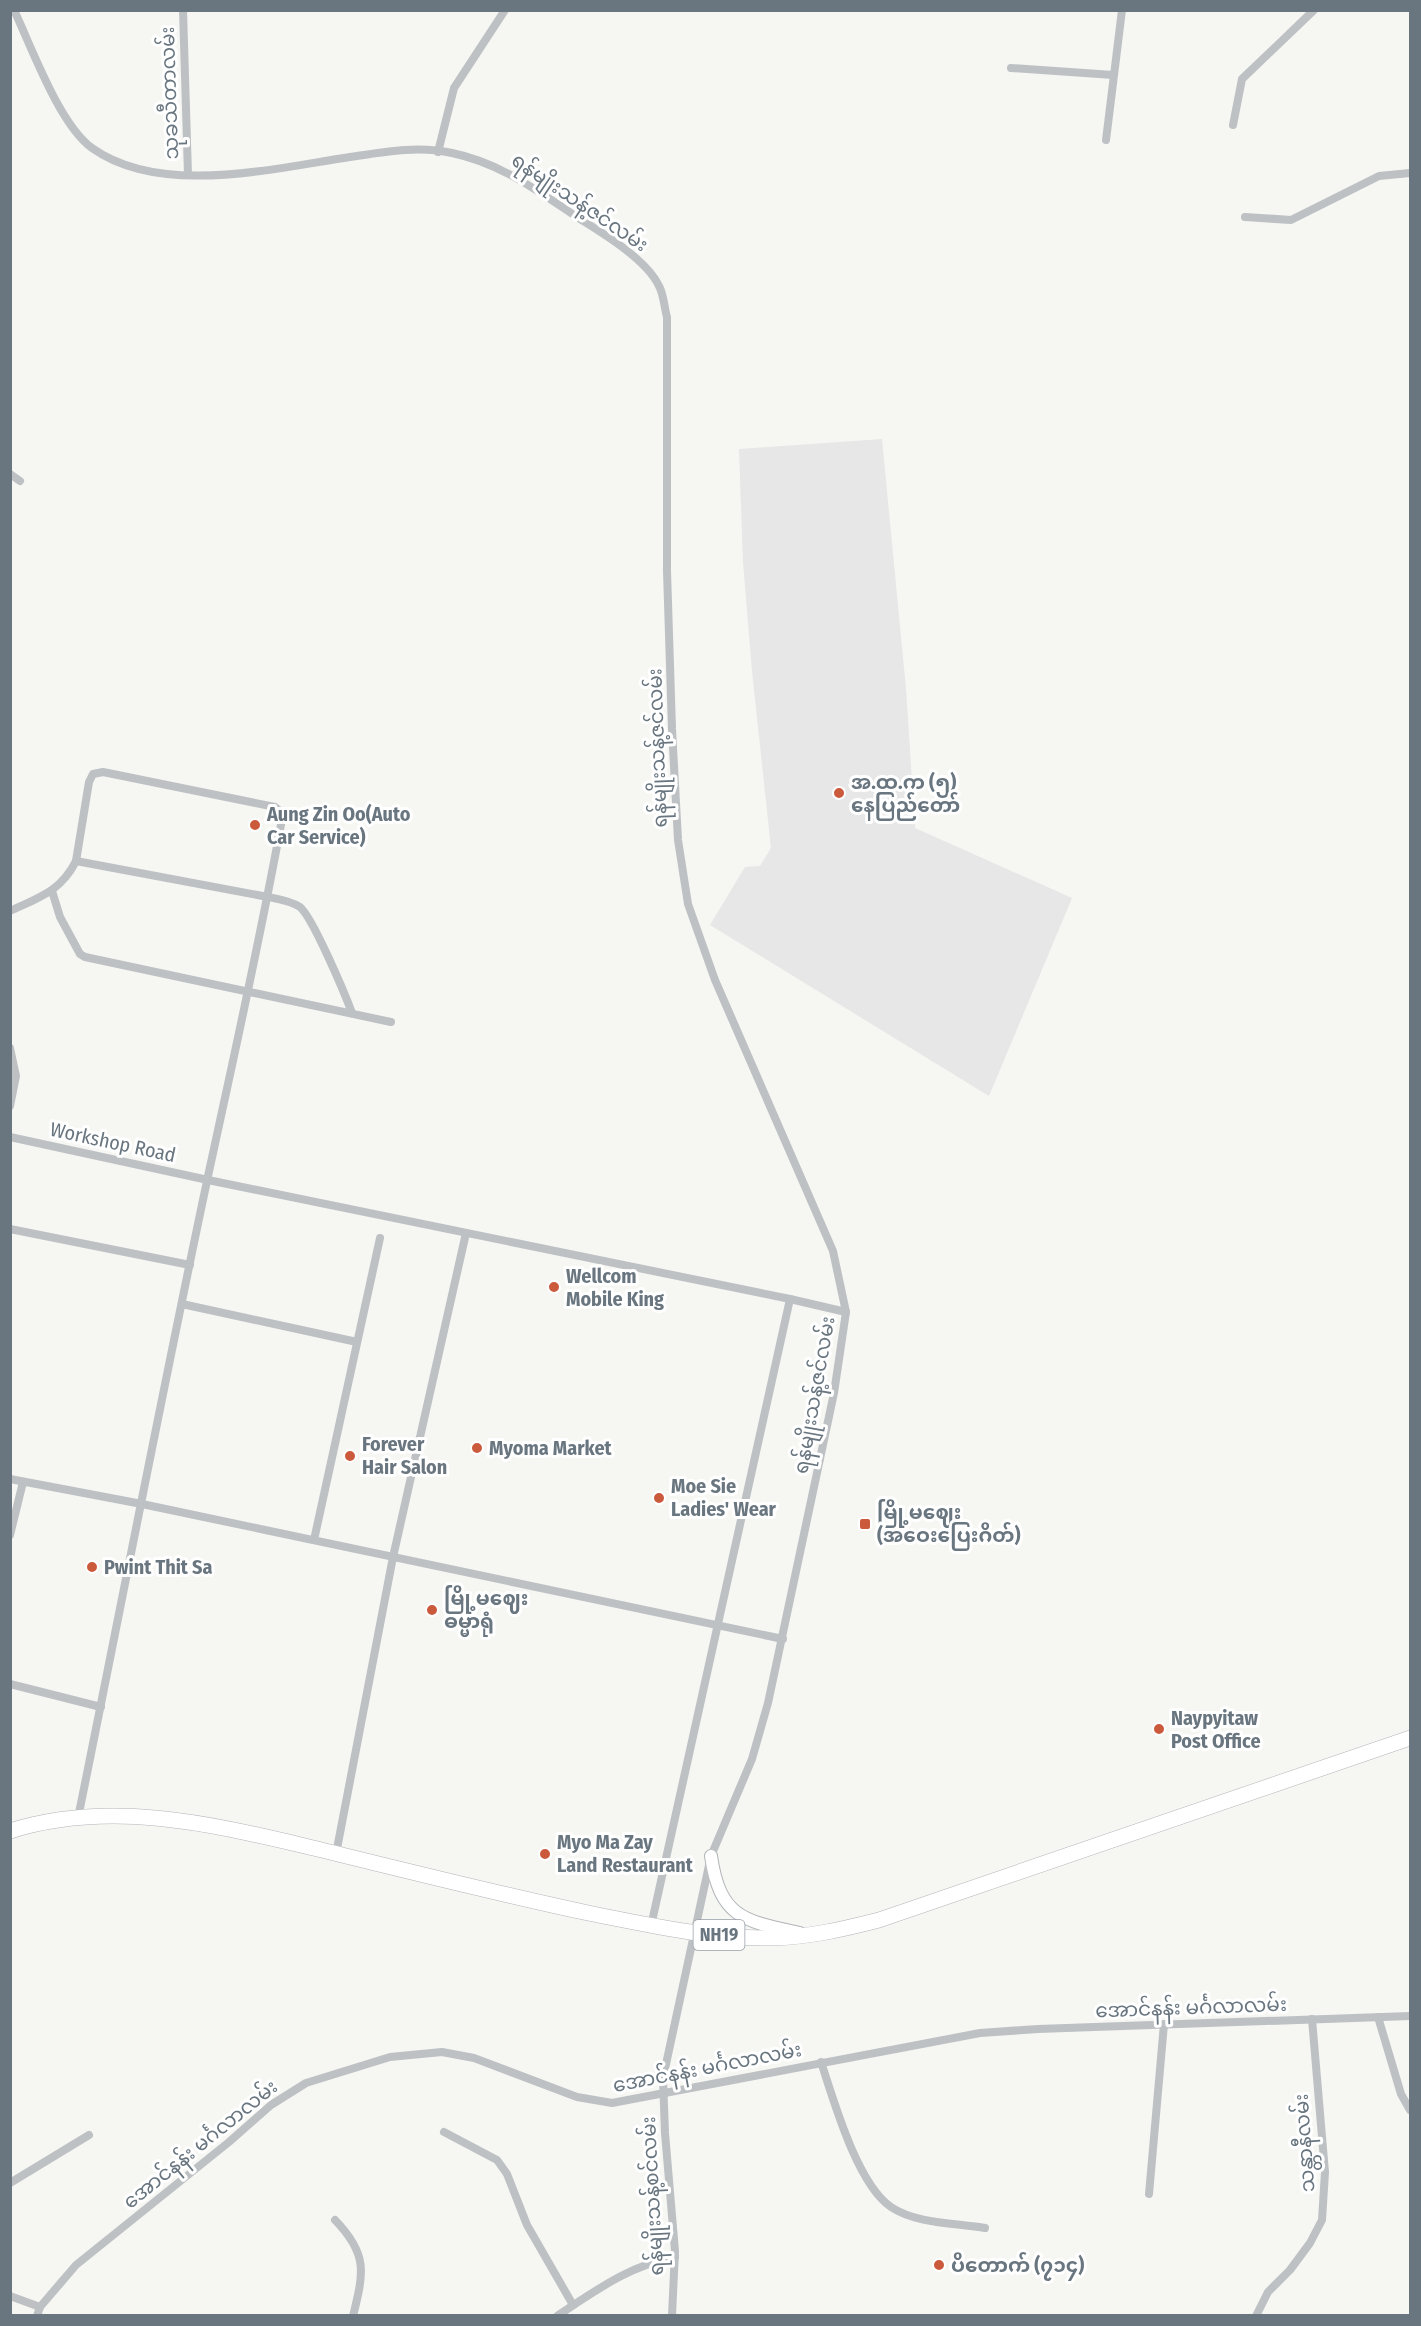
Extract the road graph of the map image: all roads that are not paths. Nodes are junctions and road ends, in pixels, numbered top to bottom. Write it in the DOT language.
graph roads {
  1 [pos="14,10"];
  2 [pos="183,10"];
  3 [pos="505,10"];
  4 [pos="1122,10"];
  5 [pos="1314,10"];
  6 [pos="1011,68"];
  7 [pos="1113,75"];
  8 [pos="1233,125"];
  9 [pos="1106,140"];
  10 [pos="438,152"];
  11 [pos="1410,173"];
  12 [pos="188,175"];
  13 [pos="1245,217"];
  14 [pos="10,474"];
  15 [pos="20,481"];
  16 [pos="76,861"];
  17 [pos="52,891"];
  18 [pos="268,897"];
  19 [pos="10,911"];
  20 [pos="250,992"];
  21 [pos="352,1013"];
  22 [pos="391,1022"];
  23 [pos="10,1048"];
  24 [pos="10,1106"];
  25 [pos="10,1137"];
  26 [pos="207,1180"];
  27 [pos="10,1229"];
  28 [pos="466,1233"];
  29 [pos="380,1238"];
  30 [pos="190,1264"];
  31 [pos="790,1299"];
  32 [pos="182,1304"];
  33 [pos="846,1312"];
  34 [pos="357,1342"];
  35 [pos="10,1479"];
  36 [pos="23,1482"];
  37 [pos="142,1503"];
  38 [pos="10,1535"];
  39 [pos="314,1540"];
  40 [pos="393,1557"];
  41 [pos="719,1625"];
  42 [pos="783,1639"];
  43 [pos="10,1684"];
  44 [pos="100,1707"];
  45 [pos="1410,1738"];
  46 [pos="78,1818"];
  47 [pos="10,1831"];
  48 [pos="336,1854"];
  49 [pos="711,1856"];
  50 [pos="651,1926"];
  51 [pos="694,1934"];
  52 [pos="810,1935"];
  53 [pos="1410,2016"];
  54 [pos="1378,2017"];
  55 [pos="1312,2019"];
  56 [pos="1164,2025"];
  57 [pos="821,2062"];
  58 [pos="664,2093"];
  59 [pos="1410,2110"];
  60 [pos="444,2132"];
  61 [pos="88,2135"];
  62 [pos="10,2183"];
  63 [pos="1149,2194"];
  64 [pos="335,2220"];
  65 [pos="985,2228"];
  66 [pos="675,2257"];
  67 [pos="10,2296"];
  68 [pos="573,2305"];
  69 [pos="38,2311"];
  70 [pos="353,2316"];
  71 [pos="557,2316"];
  72 [pos="672,2316"];
  73 [pos="1256,2316"];
  1 -- 12 [label="street, ရန်မျိုးသန့်ဇင်လမ်း"];
  2 -- 12 [label="street, သုခသီတာလမ်း"];
  3 -- 10 [label="street"];
  4 -- 7 [label="street"];
  5 -- 8 [label="street"];
  6 -- 7 [label="street"];
  7 -- 9 [label="street"];
  10 -- 12 [label="street, ရန်မျိုးသန့်ဇင်လမ်း"];
  10 -- 33 [label="street, ရန်မျိုးသန့်ဇင်လမ်း"];
  11 -- 13 [label="street"];
  14 -- 15 [label="street"];
  16 -- 17 [label="street"];
  16 -- 18 [label="street"];
  16 -- 18 [label="street"];
  17 -- 19 [label="street"];
  17 -- 20 [label="street"];
  18 -- 20 [label="street"];
  18 -- 21 [label="street"];
  20 -- 21 [label="street"];
  20 -- 26 [label="street"];
  21 -- 22 [label="street"];
  23 -- 24 [label="street"];
  25 -- 26 [label="street, Workshop Road"];
  26 -- 28 [label="street, Workshop Road"];
  26 -- 30 [label="street"];
  27 -- 30 [label="street"];
  28 -- 31 [label="street, Workshop Road"];
  28 -- 40 [label="street"];
  29 -- 34 [label="street"];
  30 -- 32 [label="street"];
  31 -- 33 [label="street, Workshop Road"];
  31 -- 41 [label="street"];
  32 -- 34 [label="street"];
  32 -- 37 [label="street"];
  33 -- 42 [label="street, ရန်မျိုးသန့်ဇင်လမ်း"];
  34 -- 39 [label="street"];
  35 -- 36 [label="street"];
  36 -- 37 [label="street"];
  36 -- 38 [label="street"];
  37 -- 39 [label="street"];
  37 -- 44 [label="street"];
  39 -- 40 [label="street"];
  40 -- 41 [label="street"];
  40 -- 48 [label="street"];
  41 -- 42 [label="street"];
  41 -- 50 [label="street"];
  42 -- 49 [label="street, ရန်မျိုးသန့်ဇင်လမ်း"];
  43 -- 44 [label="street"];
  44 -- 46 [label="street"];
  45 -- 52 [label="highway, NH19"];
  46 -- 47 [label="highway, NH19"];
  46 -- 48 [label="highway, NH19"];
  48 -- 50 [label="highway, NH19"];
  49 -- 51 [label="street, ရန်မျိုးသန့်ဇင်လမ်း"];
  49 -- 52 [label="main road"];
  50 -- 51 [label="highway, NH19"];
  51 -- 52 [label="highway, NH19"];
  51 -- 58 [label="street, ရန်မျိုးသန့်စင်လမ်း"];
  53 -- 54 [label="street, အောင်နန်း မင်္ဂလာလမ်း"];
  54 -- 55 [label="street, အောင်နန်း မင်္ဂလာလမ်း"];
  54 -- 59 [label="street"];
  55 -- 56 [label="street, အောင်နန်း မင်္ဂလာလမ်း"];
  55 -- 73 [label="street, သန္တာနီလမ်း"];
  56 -- 57 [label="street, အောင်နန်း မင်္ဂလာလမ်း"];
  56 -- 63 [label="street"];
  57 -- 58 [label="street, အောင်နန်း မင်္ဂလာလမ်း"];
  57 -- 65 [label="street"];
  58 -- 66 [label="street, ရန်မျိုးသန့်စင်လမ်း"];
  58 -- 69 [label="street, အောင်နန်း မင်္ဂလာလမ်း"];
  60 -- 68 [label="street"];
  61 -- 62 [label="street"];
  64 -- 70 [label="street"];
  66 -- 68 [label="street"];
  66 -- 72 [label="street, ရန်မျိုးသန့်စင်လမ်း"];
  67 -- 69 [label="street"];
  68 -- 71 [label="street"];
}
